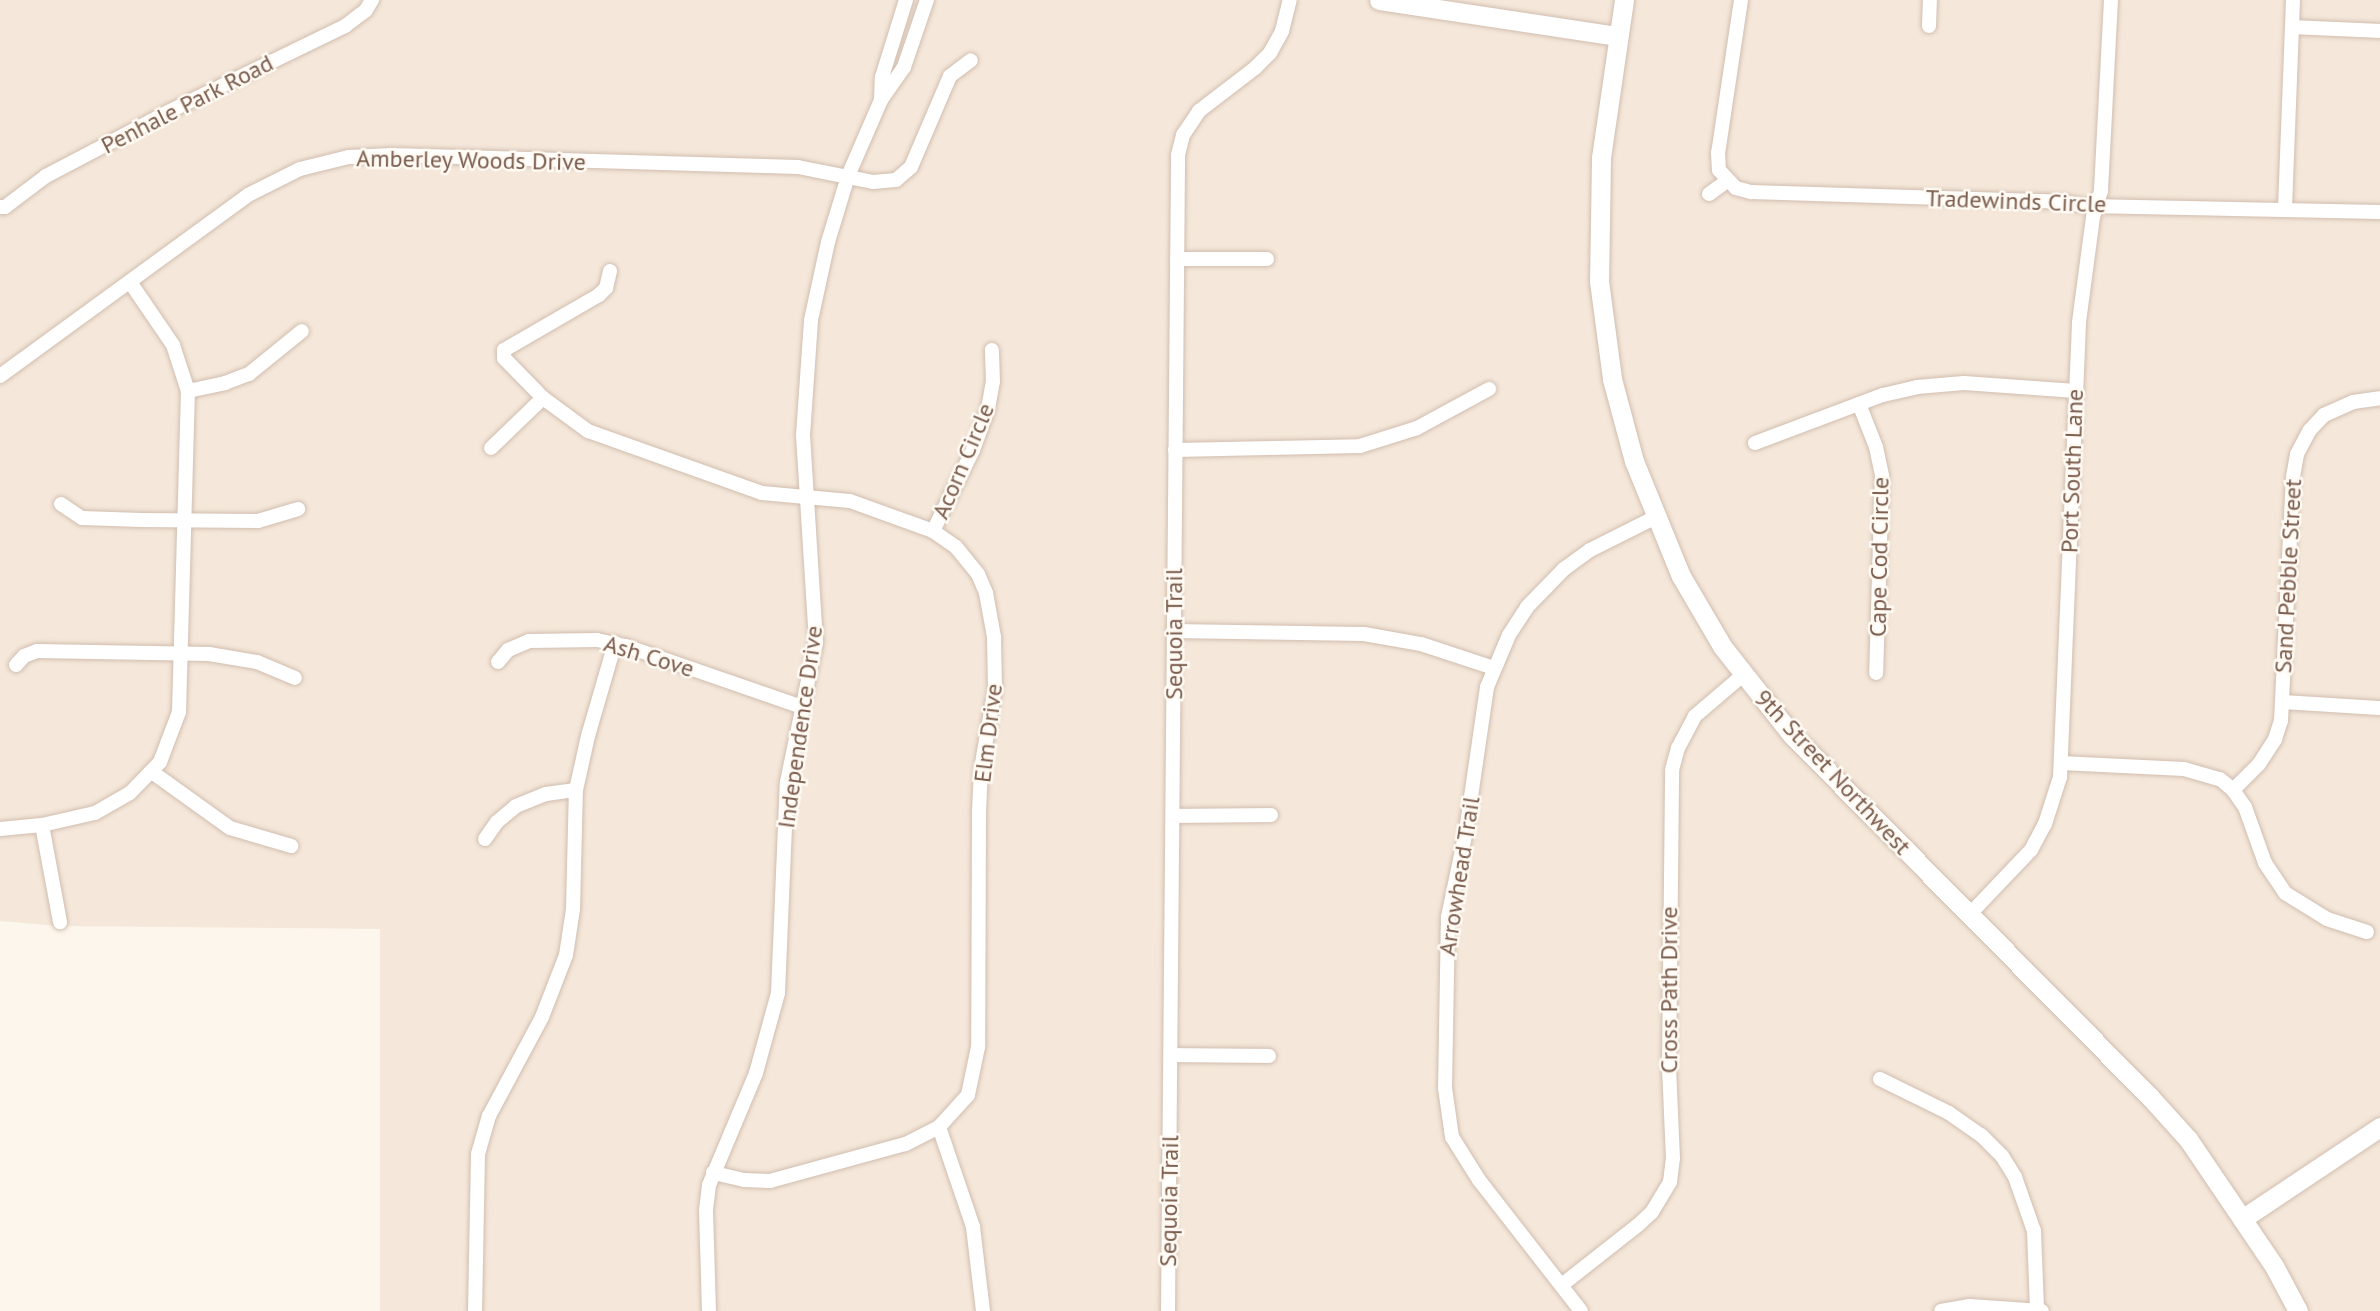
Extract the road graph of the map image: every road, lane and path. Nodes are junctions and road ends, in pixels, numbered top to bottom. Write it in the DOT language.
graph roads {
  1 [pos="372,0"];
  2 [pos="906,0"];
  3 [pos="927,0"];
  4 [pos="1290,0"];
  5 [pos="1379,0"];
  6 [pos="1624,0"];
  7 [pos="1741,0"];
  8 [pos="1930,0"];
  9 [pos="2111,0"];
  10 [pos="2293,0"];
  11 [pos="1930,26"];
  12 [pos="2292,27"];
  13 [pos="2380,31"];
  14 [pos="1618,36"];
  15 [pos="971,60"];
  16 [pos="881,100"];
  17 [pos="848,176"];
  18 [pos="1727,181"];
  19 [pos="1709,194"];
  20 [pos="2097,205"];
  21 [pos="0,207"];
  22 [pos="2285,208"];
  23 [pos="2380,212"];
  24 [pos="1177,259"];
  25 [pos="1267,259"];
  26 [pos="610,271"];
  27 [pos="130,282"];
  28 [pos="302,331"];
  29 [pos="992,350"];
  30 [pos="0,376"];
  31 [pos="1489,388"];
  32 [pos="188,391"];
  33 [pos="2076,391"];
  34 [pos="543,398"];
  35 [pos="2380,398"];
  36 [pos="1859,404"];
  37 [pos="1755,443"];
  38 [pos="491,448"];
  39 [pos="1175,450"];
  40 [pos="806,496"];
  41 [pos="61,504"];
  42 [pos="298,509"];
  43 [pos="1654,517"];
  44 [pos="186,521"];
  45 [pos="933,531"];
  46 [pos="1173,631"];
  47 [pos="615,643"];
  48 [pos="182,653"];
  49 [pos="498,662"];
  50 [pos="16,665"];
  51 [pos="1494,668"];
  52 [pos="1876,673"];
  53 [pos="1743,675"];
  54 [pos="295,678"];
  55 [pos="2283,702"];
  56 [pos="802,707"];
  57 [pos="2380,708"];
  58 [pos="2061,763"];
  59 [pos="152,772"];
  60 [pos="2233,789"];
  61 [pos="576,790"];
  62 [pos="1271,815"];
  63 [pos="1173,816"];
  64 [pos="42,825"];
  65 [pos="0,830"];
  66 [pos="485,839"];
  67 [pos="290,846"];
  68 [pos="1970,914"];
  69 [pos="60,922"];
  70 [pos="2367,932"];
  71 [pos="1171,1055"];
  72 [pos="1269,1056"];
  73 [pos="1880,1079"];
  74 [pos="939,1127"];
  75 [pos="2380,1127"];
  76 [pos="713,1173"];
  77 [pos="2242,1219"];
  78 [pos="1563,1284"];
  79 [pos="2040,1310"];
  80 [pos="475,1311"];
  81 [pos="709,1311"];
  82 [pos="983,1311"];
  83 [pos="1168,1311"];
  84 [pos="1581,1311"];
  85 [pos="1941,1311"];
  86 [pos="2298,1311"];
  1 -- 21 [label="street, Penhale Park Road"];
  2 -- 16 [label="street, Independence Drive"];
  3 -- 16 [label="street, Independence Drive"];
  4 -- 24 [label="street, Sequoia Trail"];
  5 -- 14 [label="street"];
  6 -- 14 [label="street, 9th Street Northwest"];
  7 -- 18 [label="street"];
  8 -- 11 [label="street"];
  9 -- 20 [label="street, Port South Lane"];
  10 -- 12 [label="street"];
  12 -- 13 [label="street"];
  12 -- 22 [label="street"];
  14 -- 43 [label="street, 9th Street Northwest"];
  15 -- 17 [label="street, Amberley Woods Drive"];
  16 -- 17 [label="street, Independence Drive"];
  17 -- 27 [label="street, Amberley Woods Drive"];
  17 -- 40 [label="street, Independence Drive"];
  18 -- 19 [label="street"];
  18 -- 20 [label="street, Tradewinds Circle"];
  20 -- 22 [label="street, Tradewinds Circle"];
  20 -- 33 [label="street, Port South Lane"];
  22 -- 23 [label="street, Tradewinds Circle"];
  24 -- 25 [label="street"];
  24 -- 39 [label="street, Sequoia Trail"];
  26 -- 34 [label="street, Elm Drive"];
  27 -- 30 [label="street, Amberley Woods Drive"];
  27 -- 32 [label="street"];
  28 -- 32 [label="street"];
  29 -- 45 [label="street, Acorn Circle"];
  31 -- 39 [label="street"];
  32 -- 44 [label="street"];
  33 -- 36 [label="street"];
  33 -- 58 [label="street, Port South Lane"];
  34 -- 38 [label="street"];
  34 -- 40 [label="street, Elm Drive"];
  35 -- 55 [label="street, Sand Pebble Street"];
  36 -- 37 [label="street"];
  36 -- 52 [label="street, Cape Cod Circle"];
  39 -- 46 [label="street, Sequoia Trail"];
  40 -- 45 [label="street, Elm Drive"];
  40 -- 56 [label="street, Independence Drive"];
  41 -- 44 [label="street"];
  42 -- 44 [label="street"];
  43 -- 51 [label="street, Arrowhead Trail"];
  43 -- 53 [label="street, 9th Street Northwest"];
  44 -- 48 [label="street"];
  45 -- 74 [label="street, Elm Drive"];
  46 -- 51 [label="street"];
  46 -- 63 [label="street, Sequoia Trail"];
  47 -- 49 [label="street, Ash Cove"];
  47 -- 56 [label="street, Ash Cove"];
  47 -- 61 [label="street"];
  48 -- 50 [label="street"];
  48 -- 54 [label="street"];
  48 -- 59 [label="street"];
  51 -- 78 [label="street, Arrowhead Trail"];
  53 -- 68 [label="street, 9th Street Northwest"];
  53 -- 78 [label="street, Cross Path Drive"];
  55 -- 57 [label="street"];
  55 -- 60 [label="street, Sand Pebble Street"];
  56 -- 76 [label="street, Independence Drive"];
  58 -- 60 [label="street"];
  58 -- 68 [label="street, Port South Lane"];
  59 -- 64 [label="street"];
  59 -- 67 [label="street"];
  60 -- 70 [label="street"];
  61 -- 66 [label="street"];
  61 -- 80 [label="street"];
  62 -- 63 [label="street"];
  63 -- 71 [label="street, Sequoia Trail"];
  64 -- 65 [label="street"];
  64 -- 69 [label="street"];
  68 -- 77 [label="street, 9th Street Northwest"];
  71 -- 72 [label="street"];
  71 -- 83 [label="street, Sequoia Trail"];
  73 -- 79 [label="street"];
  74 -- 76 [label="street, Elm Drive"];
  74 -- 82 [label="street"];
  75 -- 77 [label="street"];
  76 -- 81 [label="street, Independence Drive"];
  77 -- 86 [label="street, 9th Street Northwest"];
  78 -- 84 [label="street, Arrowhead Trail"];
  79 -- 85 [label="street"];
}
